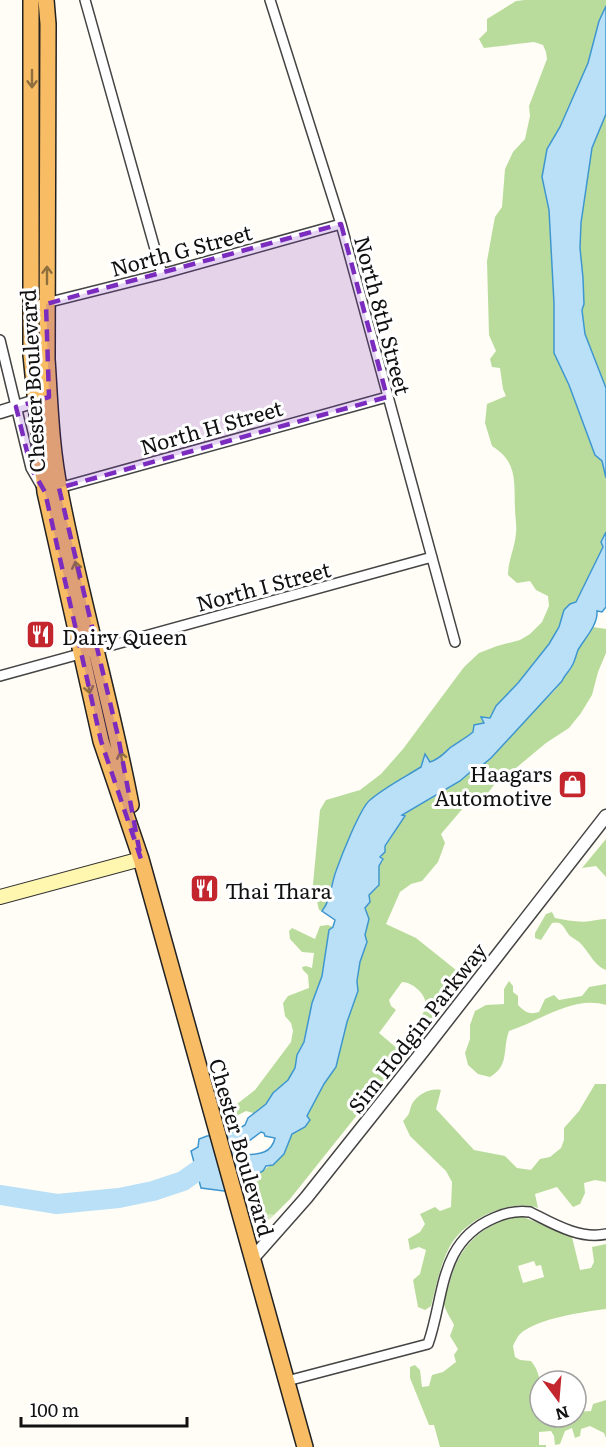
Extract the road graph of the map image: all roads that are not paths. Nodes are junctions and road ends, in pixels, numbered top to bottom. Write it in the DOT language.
graph roads {
  1 [pos="31,0"];
  2 [pos="46,0"];
  3 [pos="85,0"];
  4 [pos="270,0"];
  5 [pos="341,224"];
  6 [pos="162,274"];
  7 [pos="46,304"];
  8 [pos="30,307"];
  9 [pos="0,340"];
  10 [pos="387,397"];
  11 [pos="42,399"];
  12 [pos="16,407"];
  13 [pos="0,412"];
  14 [pos="52,490"];
  15 [pos="432,557"];
  16 [pos="454,642"];
  17 [pos="87,652"];
  18 [pos="0,676"];
  19 [pos="606,816"];
  20 [pos="141,859"];
  21 [pos="0,897"];
  22 [pos="606,1234"];
  23 [pos="252,1260"];
  24 [pos="287,1380"];
  25 [pos="305,1447"];
  1 -- 8 [label="highway, Chester Boulevard, one-way"];
  7 -- 2 [label="highway, Chester Boulevard, one-way"];
  3 -- 6 [label="street"];
  4 -- 5 [label="street, North 8th Street"];
  5 -- 6 [label="street, North G Street"];
  5 -- 10 [label="street, North 8th Street"];
  6 -- 7 [label="street, North G Street"];
  7 -- 8 [label="street, North G Street"];
  7 -- 11 [label="highway, Chester Boulevard"];
  8 -- 11 [label="highway, Chester Boulevard"];
  9 -- 12 [label="street, Chester Boulevard"];
  10 -- 14 [label="street, North H Street"];
  10 -- 15 [label="street, North 8th Street"];
  11 -- 12 [label="street"];
  11 -- 14 [label="highway, Chester Boulevard"];
  12 -- 13 [label="street"];
  12 -- 14 [label="street, Chester Boulevard"];
  14 -- 17 [label="highway, Chester Boulevard"];
  15 -- 16 [label="street, North 8th Street"];
  15 -- 17 [label="street, North I Street"];
  17 -- 18 [label="street, North I Street"];
  17 -- 20 [label="highway, Chester Boulevard"];
  19 -- 23 [label="street, Sim Hodgin Parkway"];
  20 -- 21 [label="main road"];
  20 -- 23 [label="highway, Chester Boulevard"];
  22 -- 24 [label="street"];
  23 -- 24 [label="highway, Chester Boulevard"];
  24 -- 25 [label="highway, Chester Boulevard"];
}
